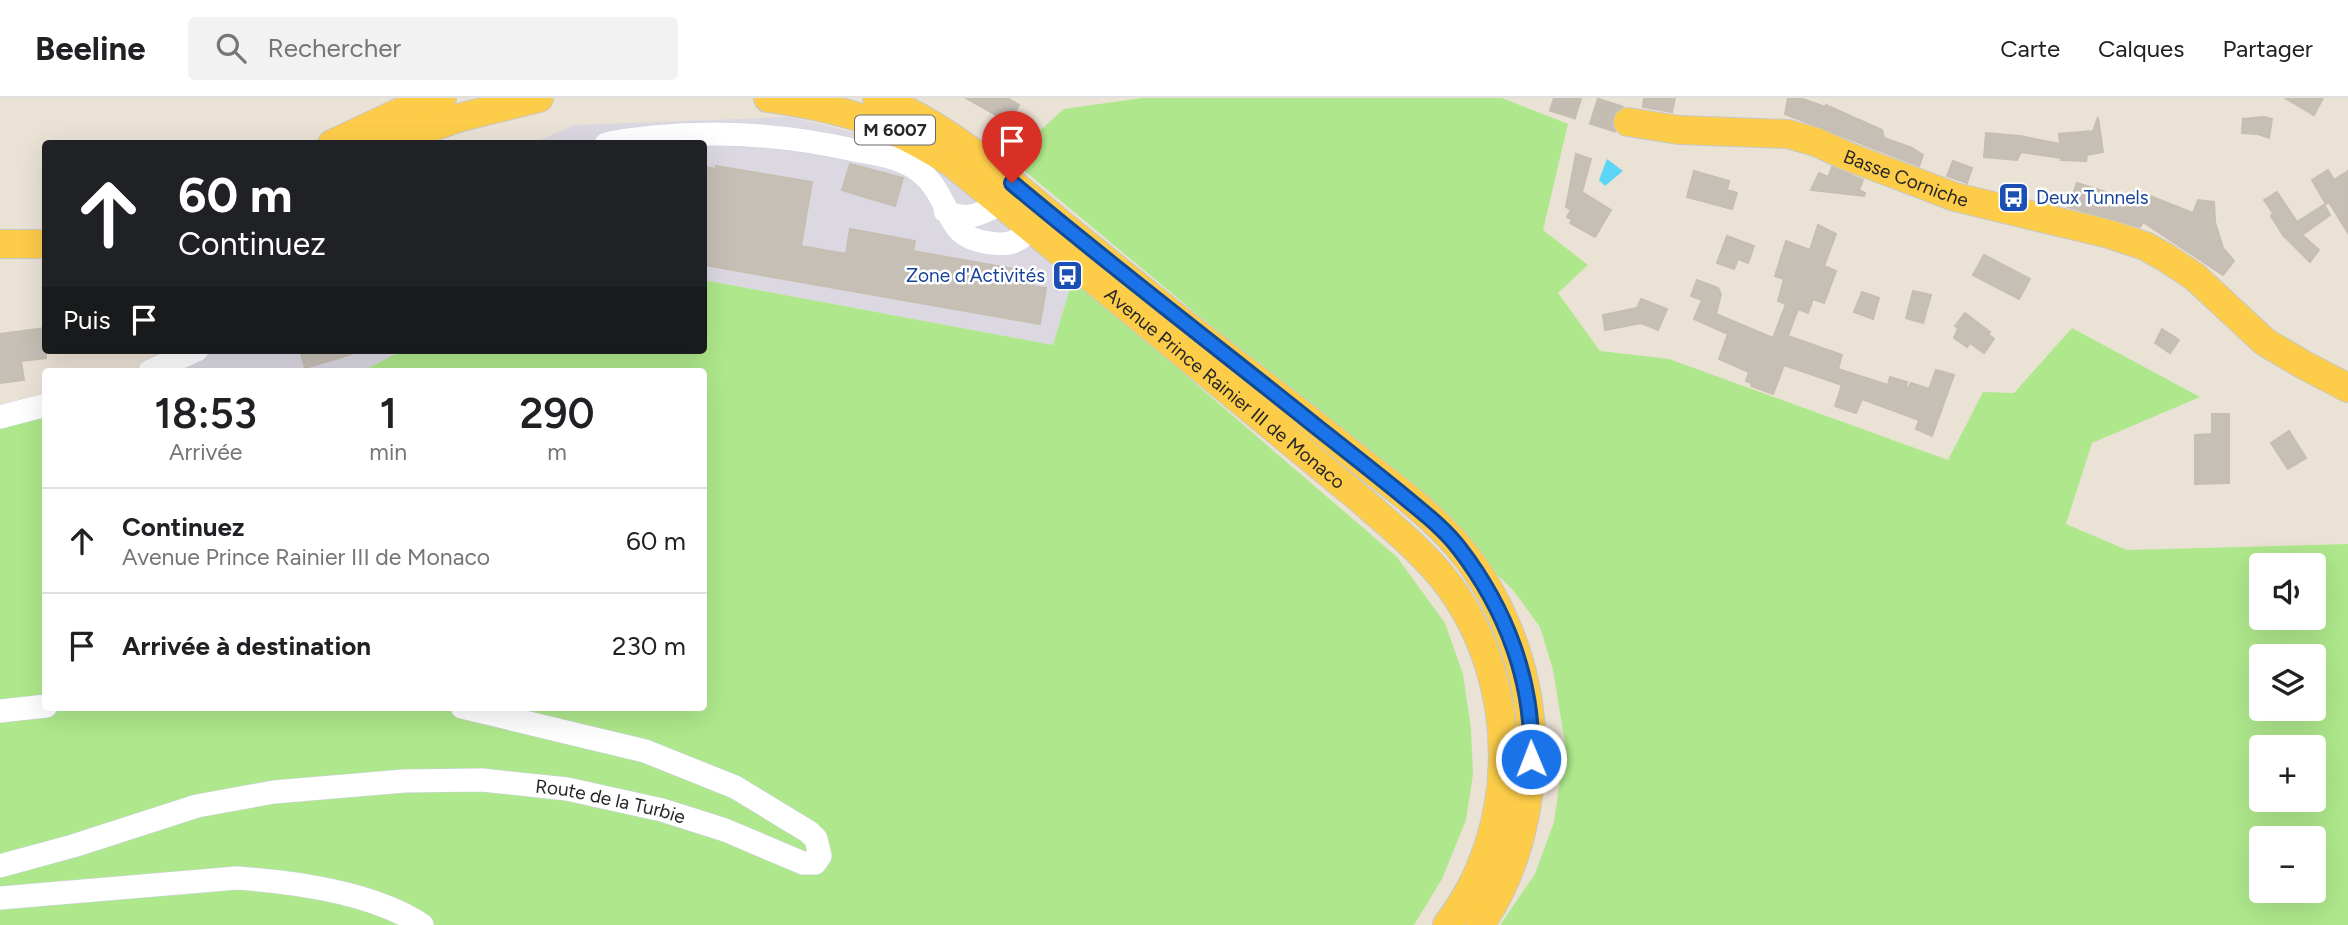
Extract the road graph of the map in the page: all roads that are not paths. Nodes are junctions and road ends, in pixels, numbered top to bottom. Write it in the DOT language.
graph roads {
  1 [pos="442,98"];
  2 [pos="539,98"];
  3 [pos="768,98"];
  4 [pos="877,98"];
  5 [pos="1628,122"];
  6 [pos="341,140"];
  7 [pos="395,140"];
  8 [pos="639,140"];
  9 [pos="1018,206"];
  10 [pos="946,211"];
  11 [pos="0,227"];
  12 [pos="42,228"];
  13 [pos="0,244"];
  14 [pos="42,244"];
  15 [pos="188,354"];
  16 [pos="157,368"];
  17 [pos="2348,388"];
  18 [pos="42,406"];
  19 [pos="0,417"];
  20 [pos="42,706"];
  21 [pos="0,711"];
  22 [pos="479,711"];
  23 [pos="0,866"];
  24 [pos="0,898"];
  25 [pos="422,925"];
  26 [pos="1447,925"];
  27 [pos="1480,925"];
  1 -- 6 [label="main road"];
  2 -- 7 [label="main road"];
  3 -- 9 [label="main road, Avenue Prince Rainier III de Monaco / M 6007"];
  4 -- 9 [label="main road, Avenue Prince Rainier III de Monaco / M 6007"];
  5 -- 17 [label="main road, Basse Corniche"];
  8 -- 10 [label="street"];
  9 -- 10 [label="street"];
  9 -- 10 [label="street"];
  9 -- 26 [label="main road, Avenue Prince Rainier III de Monaco / M 6007"];
  9 -- 27 [label="main road, Avenue Prince Rainier III de Monaco / M 6007"];
  11 -- 12 [label="main road"];
  13 -- 14 [label="main road"];
  15 -- 16 [label="street"];
  18 -- 19 [label="street"];
  20 -- 21 [label="street"];
  22 -- 23 [label="street, Route de la Turbie"];
  24 -- 25 [label="street"];
}
